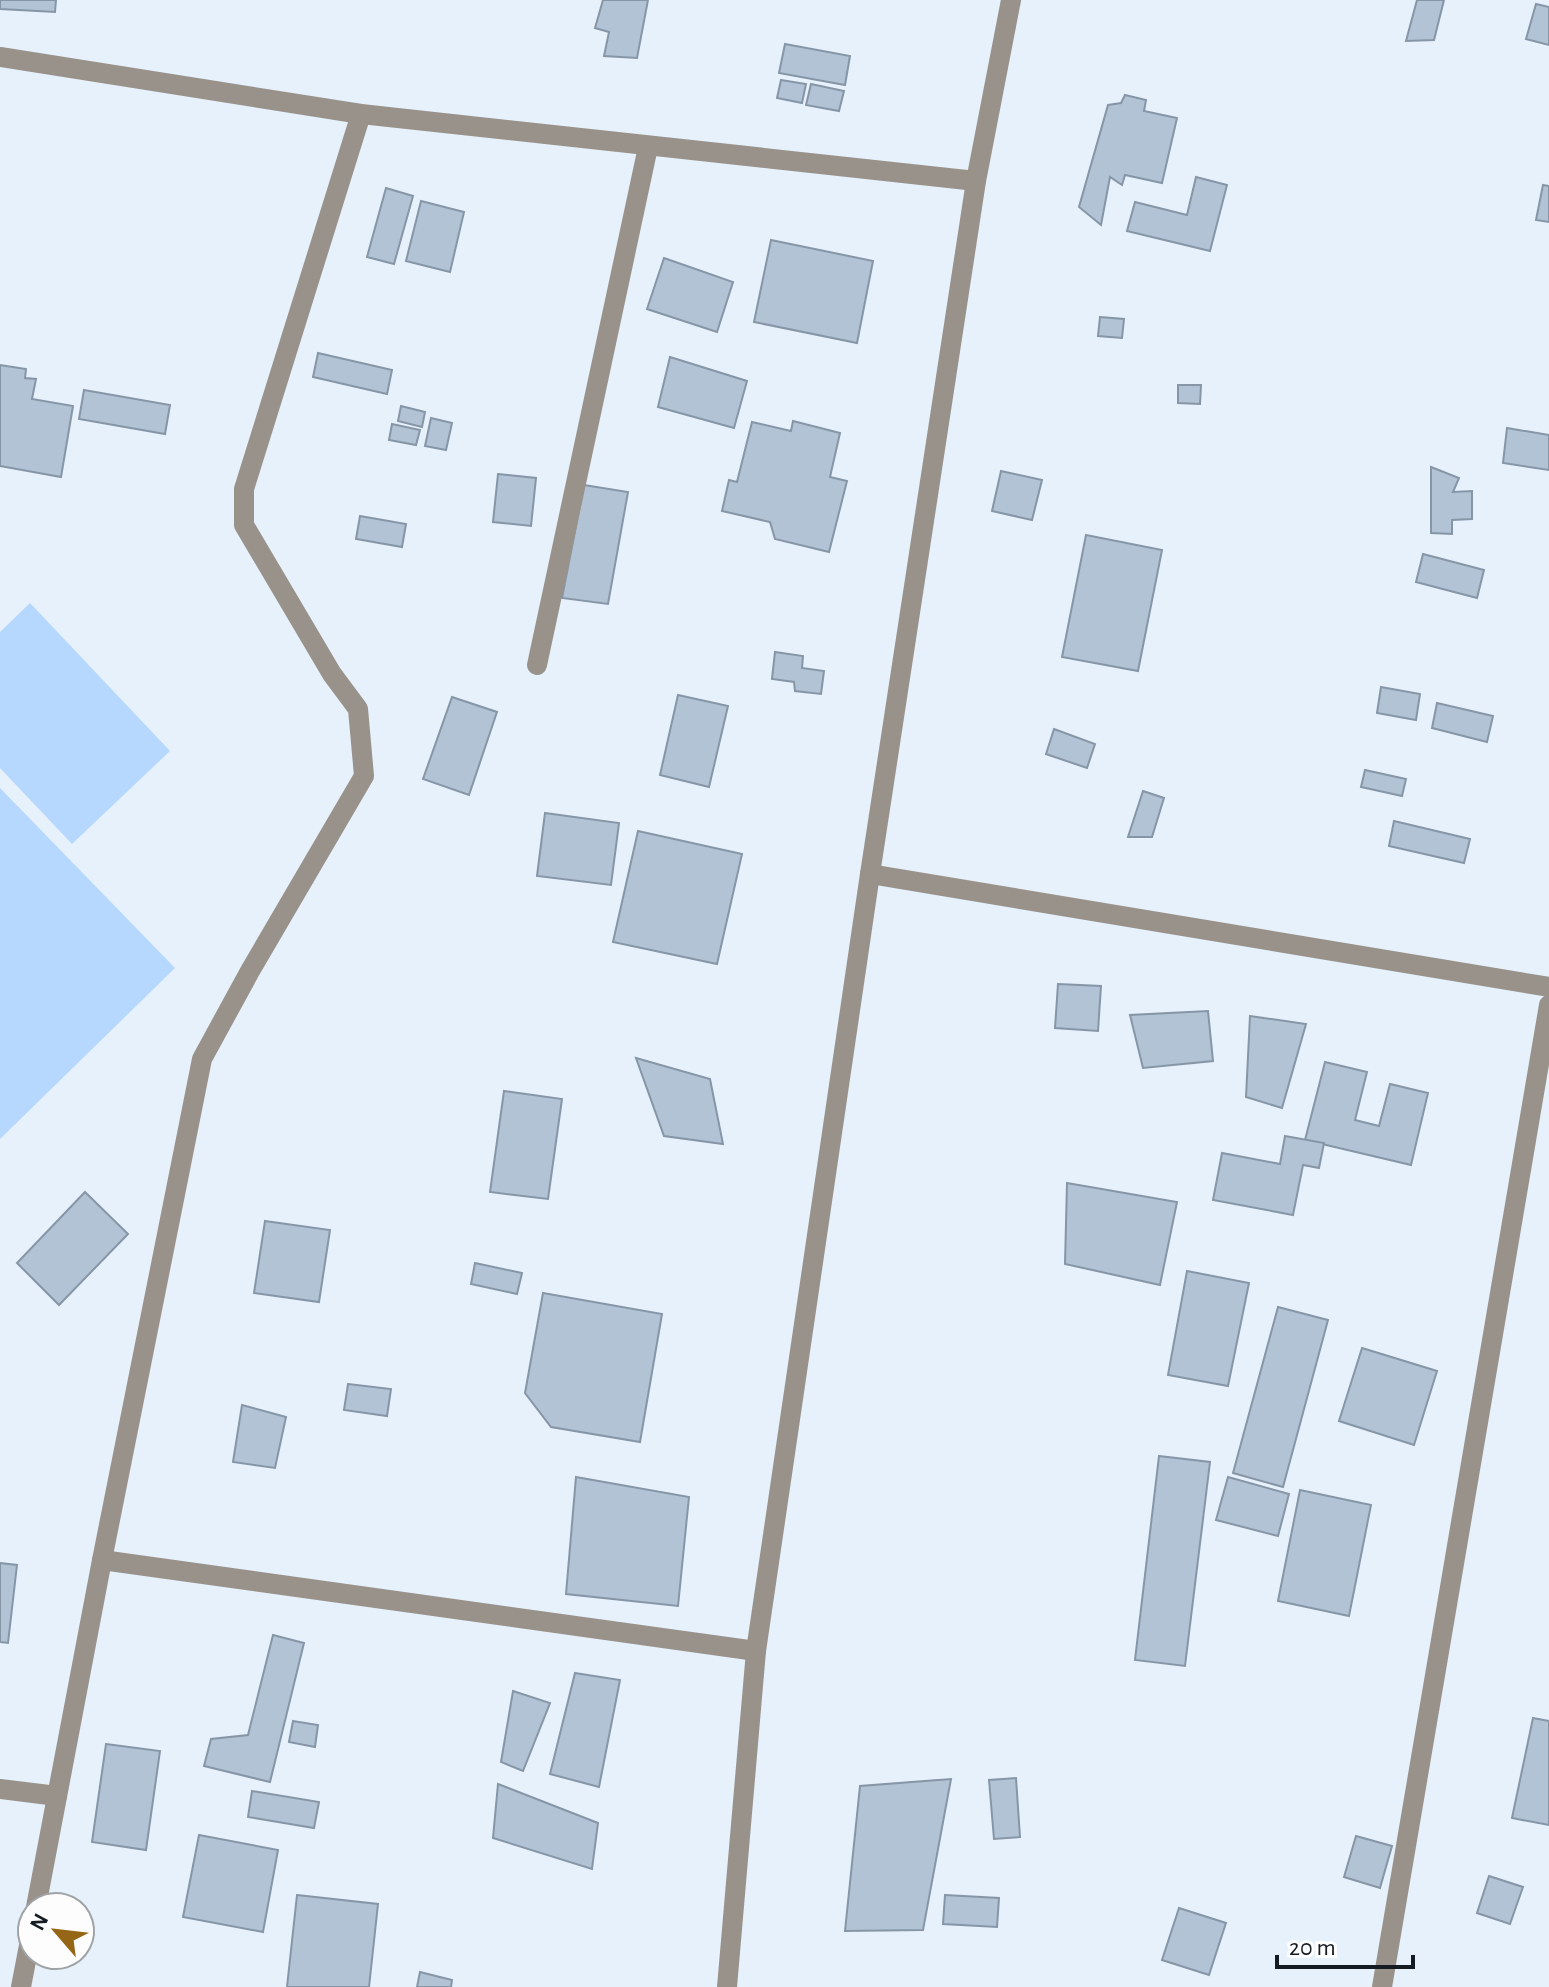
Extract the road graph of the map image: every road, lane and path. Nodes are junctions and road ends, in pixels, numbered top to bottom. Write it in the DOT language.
graph roads {
  1 [pos="1011,0"];
  2 [pos="0,57"];
  3 [pos="361,114"];
  4 [pos="648,147"];
  5 [pos="976,181"];
  6 [pos="537,665"];
  7 [pos="870,874"];
  8 [pos="1549,987"];
  9 [pos="1549,1005"];
  10 [pos="102,1560"];
  11 [pos="756,1651"];
  12 [pos="0,1789"];
  13 [pos="57,1796"];
  14 [pos="39,1891"];
  15 [pos="727,1987"];
  16 [pos="1382,1987"];
  1 -- 5 [label="street"];
  2 -- 3 [label="street"];
  3 -- 4 [label="street"];
  3 -- 10 [label="street"];
  4 -- 5 [label="street"];
  4 -- 6 [label="street"];
  5 -- 7 [label="street"];
  7 -- 8 [label="street"];
  7 -- 11 [label="street"];
  9 -- 16 [label="street"];
  10 -- 11 [label="street"];
  10 -- 13 [label="street"];
  11 -- 15 [label="street"];
  12 -- 13 [label="street"];
  13 -- 14 [label="street"];
}
